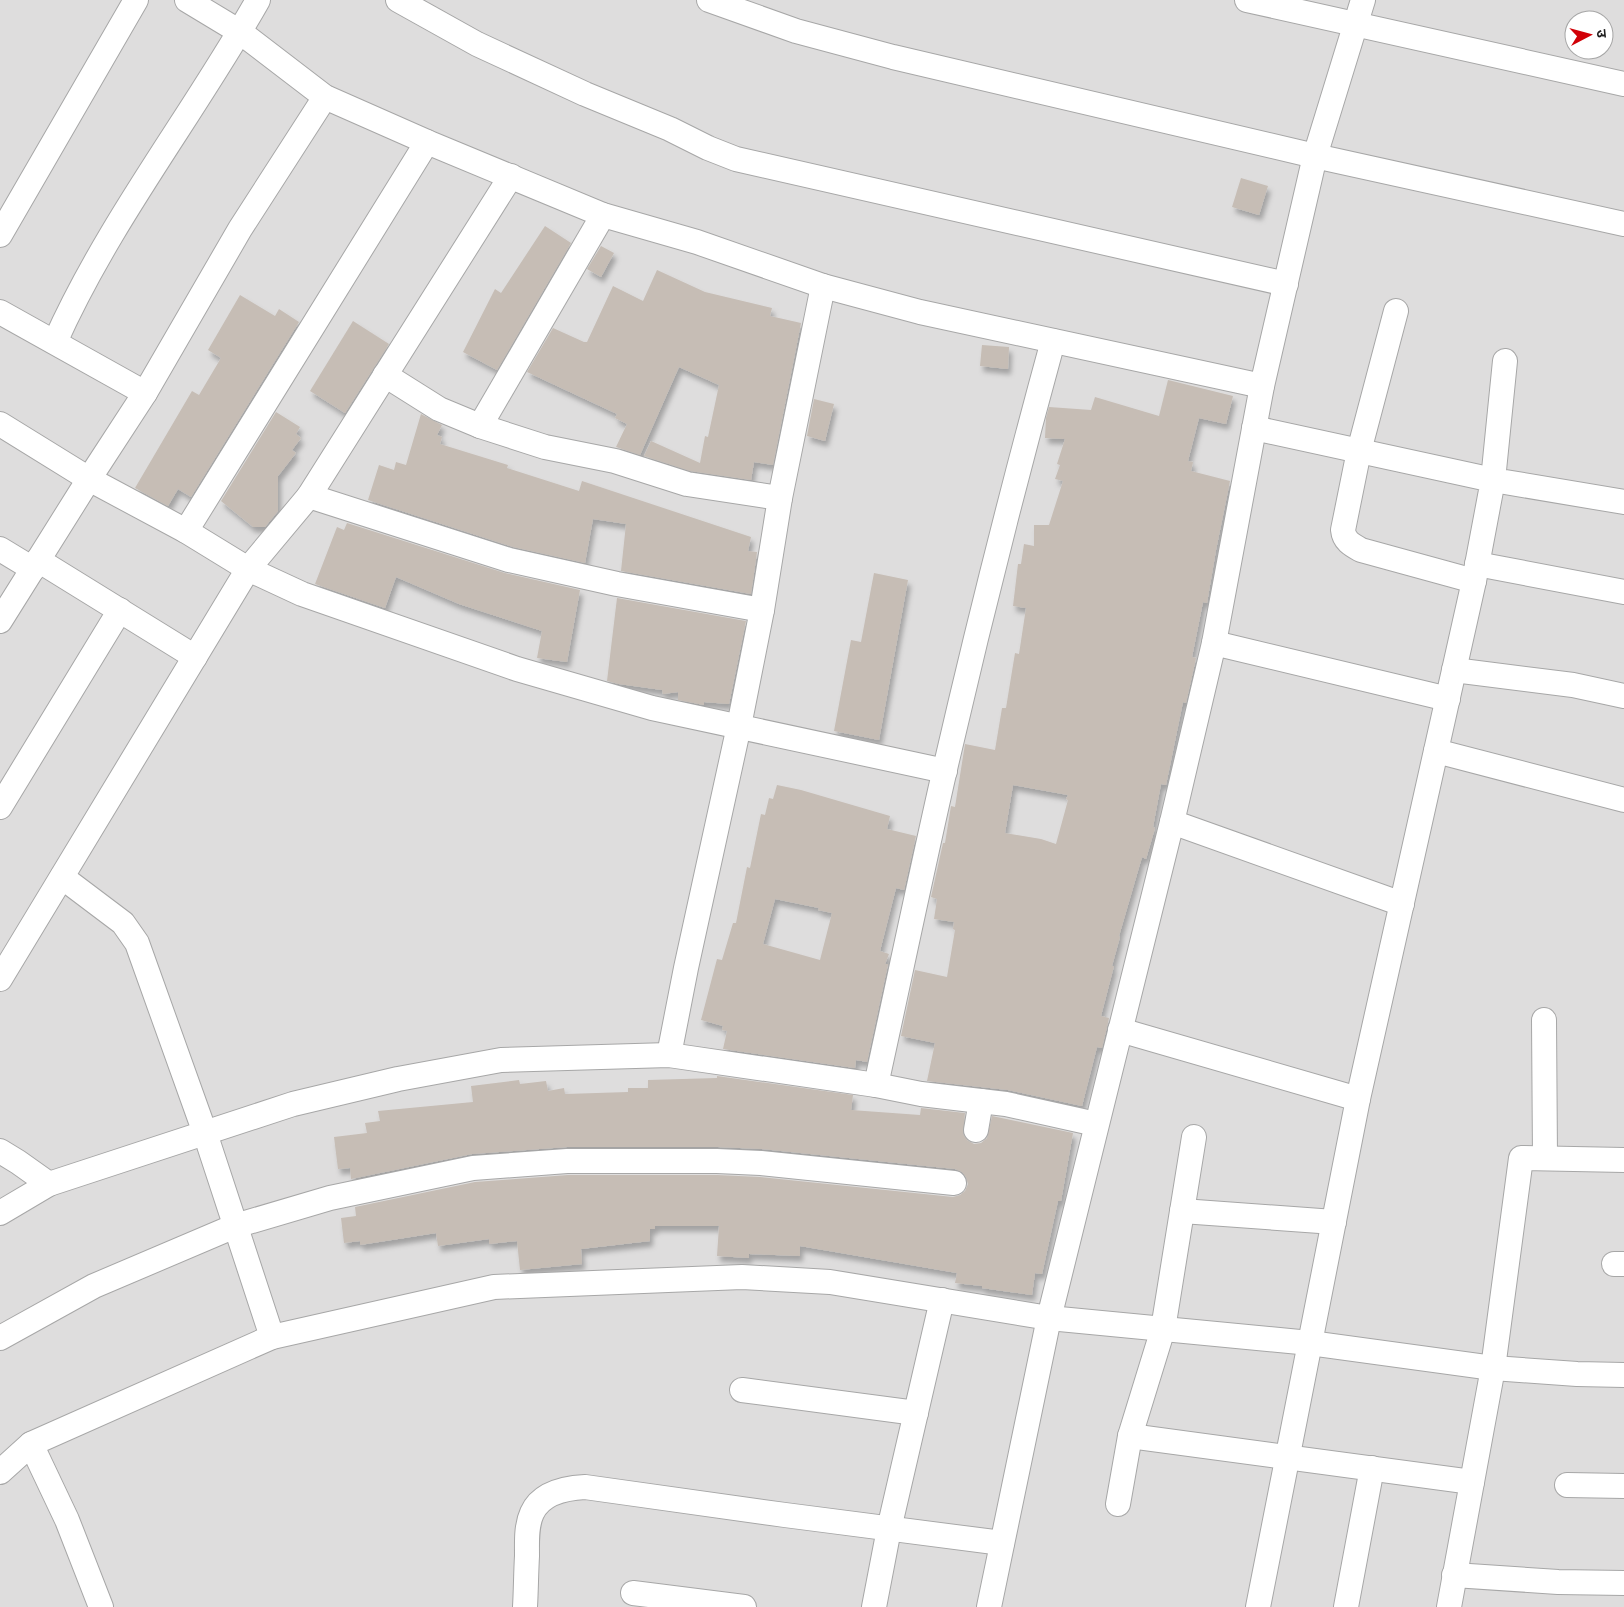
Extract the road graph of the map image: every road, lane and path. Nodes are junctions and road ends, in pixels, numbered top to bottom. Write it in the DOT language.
graph roads {
  1 [pos="136,0"];
  2 [pos="187,0"];
  3 [pos="258,0"];
  4 [pos="398,0"];
  5 [pos="709,0"];
  6 [pos="1247,0"];
  7 [pos="1363,0"];
  8 [pos="1355,25"];
  9 [pos="240,32"];
  10 [pos="1624,84"];
  11 [pos="325,97"];
  12 [pos="427,142"];
  13 [pos="1315,156"];
  14 [pos="511,176"];
  15 [pos="603,215"];
  16 [pos="1624,224"];
  17 [pos="0,235"];
  18 [pos="1286,284"];
  19 [pos="823,286"];
  20 [pos="1396,311"];
  21 [pos="0,312"];
  22 [pos="1053,341"];
  23 [pos="55,342"];
  24 [pos="1505,361"];
  25 [pos="385,375"];
  26 [pos="1262,386"];
  27 [pos="145,392"];
  28 [pos="0,424"];
  29 [pos="480,426"];
  30 [pos="1254,428"];
  31 [pos="1359,452"];
  32 [pos="89,479"];
  33 [pos="1493,480"];
  34 [pos="308,496"];
  35 [pos="780,498"];
  36 [pos="1624,502"];
  37 [pos="186,531"];
  38 [pos="0,549"];
  39 [pos="36,564"];
  40 [pos="248,569"];
  41 [pos="1476,572"];
  42 [pos="1624,592"];
  43 [pos="120,610"];
  44 [pos="762,610"];
  45 [pos="0,621"];
  46 [pos="1214,643"];
  47 [pos="195,657"];
  48 [pos="1454,670"];
  49 [pos="1624,696"];
  50 [pos="1448,699"];
  51 [pos="739,726"];
  52 [pos="1436,751"];
  53 [pos="945,771"];
  54 [pos="1624,800"];
  55 [pos="0,807"];
  56 [pos="1172,822"];
  57 [pos="62,877"];
  58 [pos="1402,904"];
  59 [pos="0,979"];
  60 [pos="1544,1020"];
  61 [pos="1120,1030"];
  62 [pos="669,1055"];
  63 [pos="876,1085"];
  64 [pos="1358,1099"];
  65 [pos="980,1101"];
  66 [pos="1096,1124"];
  67 [pos="976,1130"];
  68 [pos="205,1133"];
  69 [pos="1194,1137"];
  70 [pos="0,1151"];
  71 [pos="1545,1158"];
  72 [pos="1624,1160"];
  73 [pos="954,1182"];
  74 [pos="49,1184"];
  75 [pos="1182,1211"];
  76 [pos="0,1213"];
  77 [pos="1334,1222"];
  78 [pos="235,1226"];
  79 [pos="942,1300"];
  80 [pos="1049,1318"];
  81 [pos="1163,1329"];
  82 [pos="272,1337"];
  83 [pos="0,1338"];
  84 [pos="1310,1343"];
  85 [pos="1493,1368"];
  86 [pos="1624,1376"];
  87 [pos="742,1390"];
  88 [pos="916,1413"];
  89 [pos="1130,1436"];
  90 [pos="31,1444"];
  91 [pos="1288,1456"];
  92 [pos="1372,1468"];
  93 [pos="0,1472"];
  94 [pos="1472,1482"];
  95 [pos="1567,1485"];
  96 [pos="1624,1486"];
  97 [pos="1118,1504"];
  98 [pos="889,1529"];
  99 [pos="1002,1543"];
  100 [pos="1454,1575"];
  101 [pos="1624,1583"];
  102 [pos="632,1593"];
  103 [pos="101,1607"];
  104 [pos="525,1607"];
  105 [pos="744,1607"];
  106 [pos="874,1607"];
  107 [pos="989,1607"];
  108 [pos="1258,1607"];
  109 [pos="1346,1607"];
  110 [pos="1449,1607"];
  1 -- 17 [label="street"];
  2 -- 9 [label="street"];
  3 -- 9 [label="street"];
  4 -- 18 [label="street"];
  5 -- 13 [label="street"];
  6 -- 8 [label="street"];
  7 -- 8 [label="street"];
  8 -- 10 [label="street"];
  8 -- 13 [label="street"];
  9 -- 11 [label="street"];
  9 -- 23 [label="street"];
  11 -- 12 [label="street"];
  11 -- 27 [label="street"];
  12 -- 14 [label="street"];
  12 -- 37 [label="street"];
  13 -- 16 [label="street"];
  13 -- 18 [label="street"];
  14 -- 15 [label="street"];
  14 -- 25 [label="street"];
  15 -- 19 [label="street"];
  15 -- 29 [label="street"];
  18 -- 26 [label="street"];
  19 -- 22 [label="street"];
  19 -- 35 [label="street"];
  20 -- 31 [label="street"];
  21 -- 23 [label="street"];
  22 -- 26 [label="street"];
  22 -- 53 [label="street"];
  23 -- 27 [label="street"];
  24 -- 33 [label="street"];
  25 -- 29 [label="street"];
  25 -- 34 [label="street"];
  26 -- 30 [label="street"];
  27 -- 32 [label="street"];
  28 -- 32 [label="street"];
  29 -- 35 [label="street"];
  30 -- 31 [label="street"];
  30 -- 46 [label="street"];
  31 -- 33 [label="street"];
  31 -- 41 [label="street"];
  32 -- 37 [label="street"];
  32 -- 39 [label="street"];
  33 -- 36 [label="street"];
  33 -- 41 [label="street"];
  34 -- 40 [label="street"];
  34 -- 44 [label="street"];
  35 -- 44 [label="street"];
  37 -- 40 [label="street"];
  38 -- 39 [label="street"];
  39 -- 43 [label="street"];
  39 -- 45 [label="street"];
  40 -- 47 [label="street"];
  40 -- 51 [label="street"];
  41 -- 42 [label="street"];
  41 -- 48 [label="street"];
  43 -- 47 [label="street"];
  43 -- 55 [label="street"];
  44 -- 51 [label="street"];
  46 -- 50 [label="street"];
  46 -- 56 [label="street"];
  47 -- 57 [label="street"];
  48 -- 49 [label="street"];
  48 -- 50 [label="street"];
  50 -- 52 [label="street"];
  51 -- 53 [label="street"];
  51 -- 62 [label="street"];
  52 -- 54 [label="street"];
  52 -- 58 [label="street"];
  53 -- 63 [label="street"];
  56 -- 58 [label="street"];
  56 -- 61 [label="street"];
  57 -- 59 [label="street"];
  57 -- 68 [label="street"];
  58 -- 64 [label="street"];
  60 -- 71 [label="street"];
  61 -- 64 [label="street"];
  61 -- 66 [label="street"];
  62 -- 63 [label="street"];
  62 -- 68 [label="street"];
  63 -- 65 [label="street"];
  64 -- 77 [label="street"];
  65 -- 66 [label="street"];
  65 -- 67 [label="street"];
  66 -- 80 [label="street"];
  68 -- 74 [label="street"];
  68 -- 78 [label="street"];
  69 -- 75 [label="street"];
  70 -- 74 [label="street"];
  71 -- 72 [label="street"];
  71 -- 85 [label="street"];
  73 -- 78 [label="street"];
  74 -- 76 [label="street"];
  75 -- 77 [label="street"];
  75 -- 81 [label="street"];
  77 -- 84 [label="street"];
  78 -- 82 [label="street"];
  78 -- 83 [label="street"];
  79 -- 80 [label="street"];
  79 -- 82 [label="street"];
  79 -- 88 [label="street"];
  80 -- 81 [label="street"];
  80 -- 99 [label="street"];
  81 -- 84 [label="street"];
  81 -- 89 [label="street"];
  82 -- 90 [label="street"];
  84 -- 85 [label="street"];
  84 -- 91 [label="street"];
  85 -- 86 [label="street"];
  85 -- 94 [label="street"];
  87 -- 88 [label="street"];
  88 -- 98 [label="street"];
  89 -- 91 [label="street"];
  89 -- 97 [label="street"];
  90 -- 93 [label="street"];
  90 -- 103 [label="street"];
  91 -- 92 [label="street"];
  91 -- 108 [label="street"];
  92 -- 94 [label="street"];
  92 -- 109 [label="street"];
  94 -- 100 [label="street"];
  95 -- 96 [label="street"];
  98 -- 99 [label="street"];
  98 -- 104 [label="street"];
  98 -- 106 [label="street"];
  99 -- 107 [label="street"];
  100 -- 101 [label="street"];
  100 -- 110 [label="street"];
  102 -- 105 [label="street"];
}
